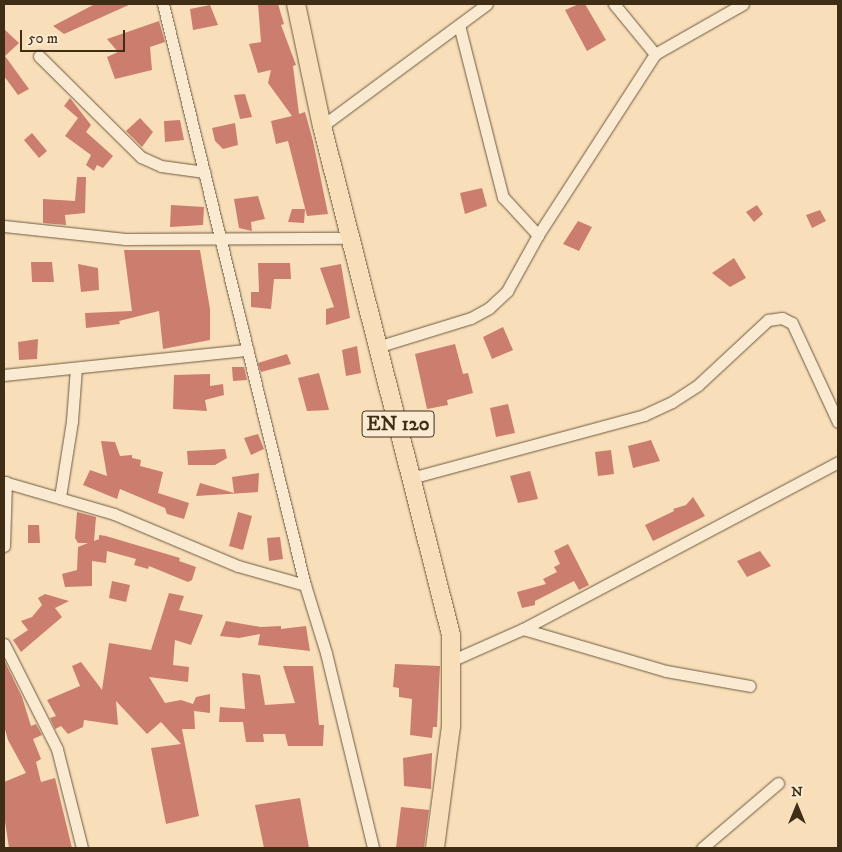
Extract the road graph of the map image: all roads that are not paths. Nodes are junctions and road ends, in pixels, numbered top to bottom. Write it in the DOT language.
graph roads {
  1 [pos="164,4"];
  2 [pos="296,4"];
  3 [pos="487,4"];
  4 [pos="614,4"];
  5 [pos="743,4"];
  6 [pos="459,25"];
  7 [pos="654,54"];
  8 [pos="39,56"];
  9 [pos="322,126"];
  10 [pos="205,172"];
  11 [pos="4,226"];
  12 [pos="538,235"];
  13 [pos="352,238"];
  14 [pos="220,240"];
  15 [pos="380,346"];
  16 [pos="248,350"];
  17 [pos="76,368"];
  18 [pos="4,375"];
  19 [pos="838,422"];
  20 [pos="838,462"];
  21 [pos="411,478"];
  22 [pos="5,482"];
  23 [pos="60,498"];
  24 [pos="4,546"];
  25 [pos="305,585"];
  26 [pos="523,629"];
  27 [pos="4,644"];
  28 [pos="453,660"];
  29 [pos="750,686"];
  30 [pos="778,783"];
  31 [pos="82,848"];
  32 [pos="373,848"];
  33 [pos="435,848"];
  34 [pos="702,848"];
  1 -- 10 [label="street"];
  2 -- 9 [label="main road, EN 120"];
  3 -- 6 [label="street"];
  4 -- 7 [label="street"];
  5 -- 7 [label="street"];
  6 -- 9 [label="street"];
  6 -- 12 [label="street"];
  7 -- 12 [label="street"];
  8 -- 10 [label="street"];
  9 -- 13 [label="main road, EN 120"];
  10 -- 14 [label="street"];
  11 -- 14 [label="street"];
  12 -- 15 [label="street"];
  13 -- 14 [label="street"];
  13 -- 15 [label="main road, EN 120"];
  14 -- 16 [label="street"];
  15 -- 21 [label="main road, EN 120"];
  16 -- 17 [label="street"];
  16 -- 25 [label="street"];
  17 -- 18 [label="street"];
  17 -- 23 [label="street"];
  19 -- 21 [label="street"];
  20 -- 26 [label="street"];
  21 -- 28 [label="main road, EN 120"];
  22 -- 23 [label="street"];
  22 -- 24 [label="street"];
  23 -- 25 [label="street"];
  25 -- 32 [label="street"];
  26 -- 28 [label="street"];
  26 -- 29 [label="street"];
  27 -- 31 [label="street"];
  28 -- 33 [label="main road, EN 120"];
  30 -- 34 [label="street"];
}
